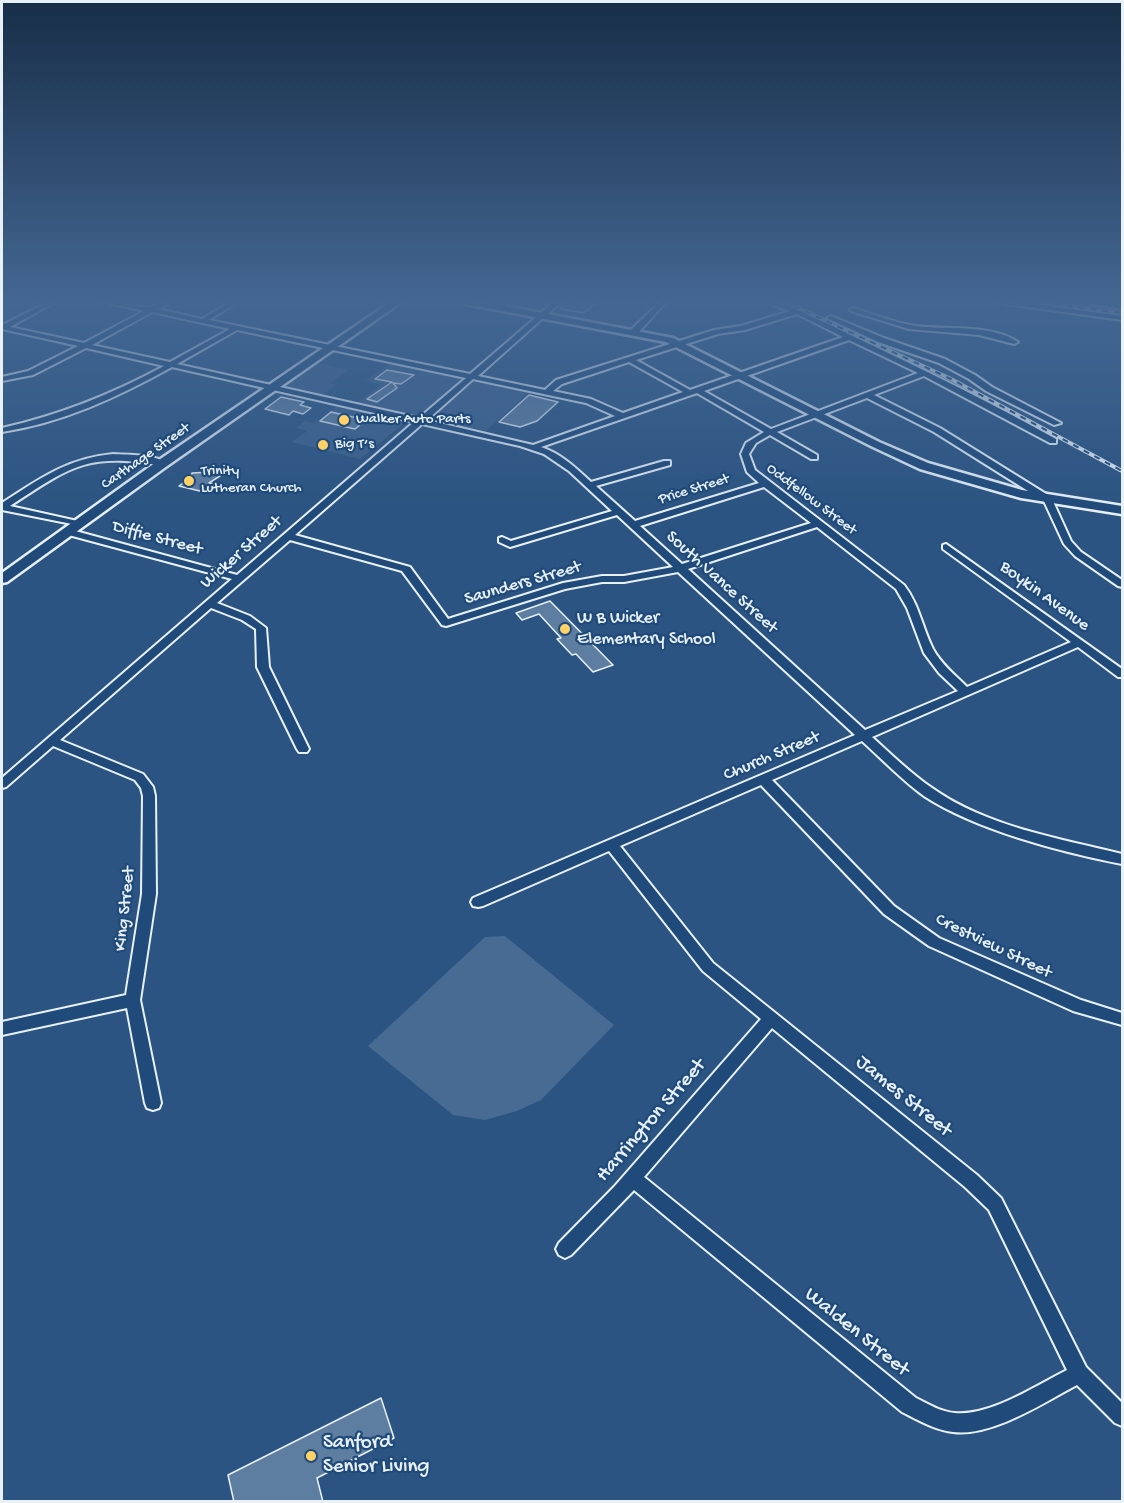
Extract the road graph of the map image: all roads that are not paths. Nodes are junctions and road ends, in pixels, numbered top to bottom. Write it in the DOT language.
graph roads {
  1 [pos="31,371"];
  2 [pos="158,371"];
  3 [pos="196,371"];
  4 [pos="297,371"];
  5 [pos="444,371"];
  6 [pos="479,371"];
  7 [pos="594,371"];
  8 [pos="653,371"];
  9 [pos="732,371"];
  10 [pos="751,371"];
  11 [pos="920,371"];
  12 [pos="961,371"];
  13 [pos="924,373"];
  14 [pos="740,375"];
  15 [pos="472,377"];
  16 [pos="2,379"];
  17 [pos="272,388"];
  18 [pos="694,391"];
  19 [pos="547,392"];
  20 [pos="868,395"];
  21 [pos="815,414"];
  22 [pos="622,416"];
  23 [pos="419,422"];
  24 [pos="1057,423"];
  25 [pos="2,430"];
  26 [pos="770,432"];
  27 [pos="1053,441"];
  28 [pos="534,447"];
  29 [pos="814,457"];
  30 [pos="163,463"];
  31 [pos="667,463"];
  32 [pos="764,484"];
  33 [pos="588,485"];
  34 [pos="1047,499"];
  35 [pos="2,507"];
  36 [pos="1120,508"];
  37 [pos="618,512"];
  38 [pos="79,524"];
  39 [pos="818,524"];
  40 [pos="632,525"];
  41 [pos="68,532"];
  42 [pos="287,536"];
  43 [pos="502,540"];
  44 [pos="946,547"];
  45 [pos="681,568"];
  46 [pos="1122,571"];
  47 [pos="1110,576"];
  48 [pos="238,578"];
  49 [pos="2,579"];
  50 [pos="1122,584"];
  51 [pos="209,604"];
  52 [pos="1079,643"];
  53 [pos="1122,674"];
  54 [pos="965,691"];
  55 [pos="865,737"];
  56 [pos="52,741"];
  57 [pos="303,749"];
  58 [pos="763,779"];
  59 [pos="2,784"];
  60 [pos="612,845"];
  61 [pos="1122,859"];
  62 [pos="478,903"];
  63 [pos="134,1000"];
  64 [pos="1122,1019"];
  65 [pos="770,1020"];
  66 [pos="2,1029"];
  67 [pos="153,1103"];
  68 [pos="632,1178"];
  69 [pos="565,1249"];
  70 [pos="1079,1374"];
  71 [pos="1122,1416"];
  1 -- 16 [label="street"];
  2 -- 25 [label="street"];
  3 -- 17 [label="street, South Vance Street"];
  4 -- 17 [label="main road, Carthage Street"];
  5 -- 15 [label="street"];
  6 -- 15 [label="street, Wicker Street"];
  7 -- 19 [label="street"];
  8 -- 18 [label="street"];
  9 -- 14 [label="main road"];
  10 -- 14 [label="street"];
  11 -- 13 [label="street"];
  12 -- 24 [label="street"];
  13 -- 20 [label="street, Oddfellow Street"];
  13 -- 27 [label="street"];
  14 -- 18 [label="street"];
  14 -- 21 [label="main road"];
  15 -- 19 [label="street"];
  15 -- 23 [label="street, Wicker Street"];
  17 -- 23 [label="street, South Vance Street"];
  17 -- 30 [label="main road, Carthage Street"];
  18 -- 22 [label="street"];
  18 -- 26 [label="street"];
  19 -- 22 [label="street"];
  20 -- 21 [label="street, Oddfellow Street"];
  20 -- 34 [label="street"];
  21 -- 26 [label="street, Oddfellow Street"];
  21 -- 34 [label="main road"];
  22 -- 28 [label="street"];
  23 -- 28 [label="street, South Vance Street"];
  23 -- 42 [label="street, Wicker Street"];
  26 -- 29 [label="street"];
  26 -- 32 [label="street, Oddfellow Street"];
  28 -- 33 [label="street, South Vance Street"];
  30 -- 35 [label="street"];
  30 -- 38 [label="main road, Carthage Street"];
  31 -- 33 [label="street"];
  32 -- 39 [label="street, Oddfellow Street"];
  32 -- 40 [label="street, Price Street"];
  33 -- 37 [label="street, South Vance Street"];
  34 -- 36 [label="main road"];
  34 -- 47 [label="street"];
  35 -- 38 [label="street"];
  37 -- 40 [label="street, South Vance Street"];
  37 -- 43 [label="street"];
  38 -- 41 [label="main road, Carthage Street"];
  39 -- 45 [label="street, Saunders Street"];
  39 -- 54 [label="street, Oddfellow Street"];
  40 -- 45 [label="street, South Vance Street"];
  41 -- 48 [label="street, Diffie Street"];
  41 -- 49 [label="main road, Carthage Street"];
  42 -- 45 [label="street, Saunders Street"];
  42 -- 48 [label="street, Wicker Street"];
  44 -- 52 [label="street, Boykin Avenue"];
  45 -- 55 [label="street, South Vance Street"];
  46 -- 47 [label="street"];
  47 -- 50 [label="street"];
  48 -- 51 [label="street, Wicker Street"];
  51 -- 56 [label="street, Wicker Street"];
  51 -- 57 [label="street"];
  52 -- 53 [label="street, Boykin Avenue"];
  52 -- 54 [label="street, Church Street"];
  54 -- 55 [label="street, Church Street"];
  55 -- 58 [label="street, Church Street"];
  55 -- 61 [label="street, South Vance Street"];
  56 -- 59 [label="street, Wicker Street"];
  56 -- 63 [label="street, King Street"];
  58 -- 60 [label="street, Church Street"];
  58 -- 64 [label="street, Crestview Street"];
  60 -- 62 [label="street, Church Street"];
  60 -- 65 [label="street, James Street"];
  63 -- 66 [label="street"];
  63 -- 67 [label="street, King Street"];
  65 -- 68 [label="street, Harrington Street"];
  65 -- 70 [label="street, James Street"];
  68 -- 69 [label="street, Harrington Street"];
  68 -- 70 [label="street, Walden Street"];
  70 -- 71 [label="street, James Street"];
}
